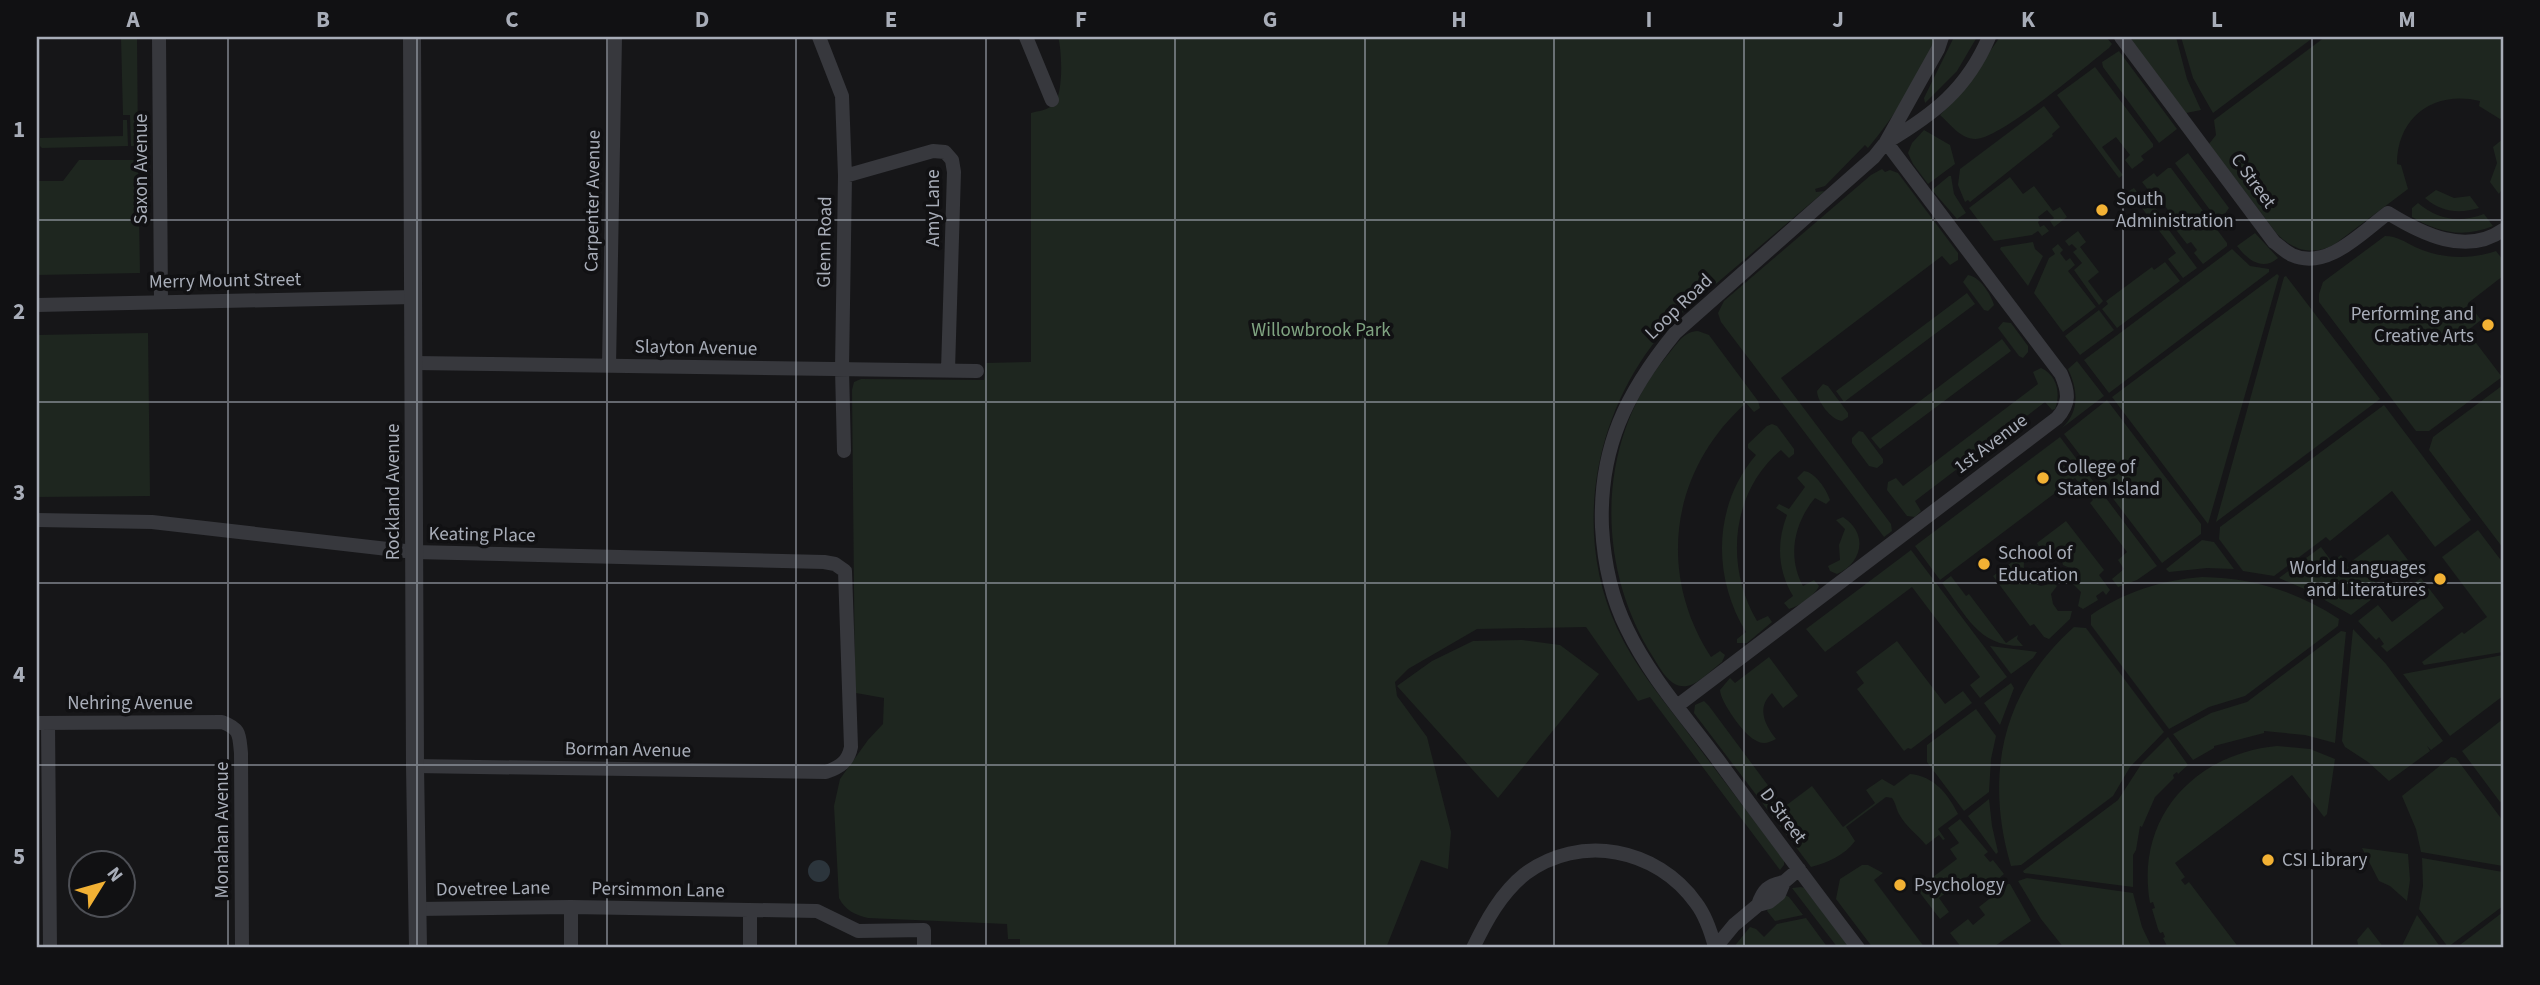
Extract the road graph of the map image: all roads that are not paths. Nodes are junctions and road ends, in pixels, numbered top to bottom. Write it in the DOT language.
graph roads {
  1 [pos="159,37"];
  2 [pos="412,37"];
  3 [pos="615,37"];
  4 [pos="819,37"];
  5 [pos="1026,37"];
  6 [pos="1942,37"];
  7 [pos="1989,37"];
  8 [pos="2121,37"];
  9 [pos="1052,100"];
  10 [pos="1886,142"];
  11 [pos="845,176"];
  12 [pos="2503,230"];
  13 [pos="414,297"];
  14 [pos="161,302"];
  15 [pos="37,305"];
  16 [pos="414,363"];
  17 [pos="609,366"];
  18 [pos="842,369"];
  19 [pos="948,370"];
  20 [pos="977,371"];
  21 [pos="844,451"];
  22 [pos="37,520"];
  23 [pos="414,552"];
  24 [pos="1677,705"];
  25 [pos="222,722"];
  26 [pos="43,723"];
  27 [pos="415,766"];
  28 [pos="840,767"];
  29 [pos="1799,869"];
  30 [pos="570,907"];
  31 [pos="418,909"];
  32 [pos="750,912"];
  33 [pos="50,948"];
  34 [pos="242,948"];
  35 [pos="418,948"];
  36 [pos="571,948"];
  37 [pos="750,948"];
  38 [pos="924,948"];
  39 [pos="1473,948"];
  40 [pos="1715,948"];
  41 [pos="1858,948"];
  1 -- 14 [label="street, Saxon Avenue"];
  2 -- 13 [label="street, Rockland Avenue"];
  3 -- 17 [label="street, Carpenter Avenue"];
  4 -- 11 [label="street, Glenn Road"];
  5 -- 9 [label="street"];
  6 -- 10 [label="street, Loop Road"];
  7 -- 10 [label="street, Loop Road"];
  8 -- 12 [label="street, C Street"];
  10 -- 24 [label="street, Loop Road"];
  10 -- 24 [label="street, 1st Avenue"];
  11 -- 18 [label="street, Glenn Road"];
  11 -- 19 [label="street, Amy Lane"];
  13 -- 14 [label="street, Merry Mount Street"];
  13 -- 16 [label="street, Rockland Avenue"];
  14 -- 15 [label="street, Merry Mount Street"];
  16 -- 17 [label="street, Slayton Avenue"];
  16 -- 23 [label="street, Rockland Avenue"];
  17 -- 18 [label="street, Slayton Avenue"];
  18 -- 19 [label="street, Slayton Avenue"];
  18 -- 21 [label="street, Glenn Road"];
  19 -- 20 [label="street, Slayton Avenue"];
  22 -- 23 [label="street, Keating Place"];
  23 -- 27 [label="street, Rockland Avenue"];
  23 -- 28 [label="street, Keating Place"];
  24 -- 29 [label="street, D Street"];
  25 -- 26 [label="street, Nehring Avenue"];
  25 -- 34 [label="street, Monahan Avenue"];
  26 -- 33 [label="street"];
  27 -- 28 [label="street, Borman Avenue"];
  27 -- 31 [label="street, Rockland Avenue"];
  29 -- 40 [label="street"];
  29 -- 41 [label="street, D Street"];
  30 -- 31 [label="street, Dovetree Lane"];
  30 -- 32 [label="street, Persimmon Lane"];
  30 -- 36 [label="street, Dovetree Lane"];
  31 -- 35 [label="street, Rockland Avenue"];
  32 -- 37 [label="street, Persimmon Lane"];
  32 -- 38 [label="street"];
  39 -- 40 [label="street"];
}
